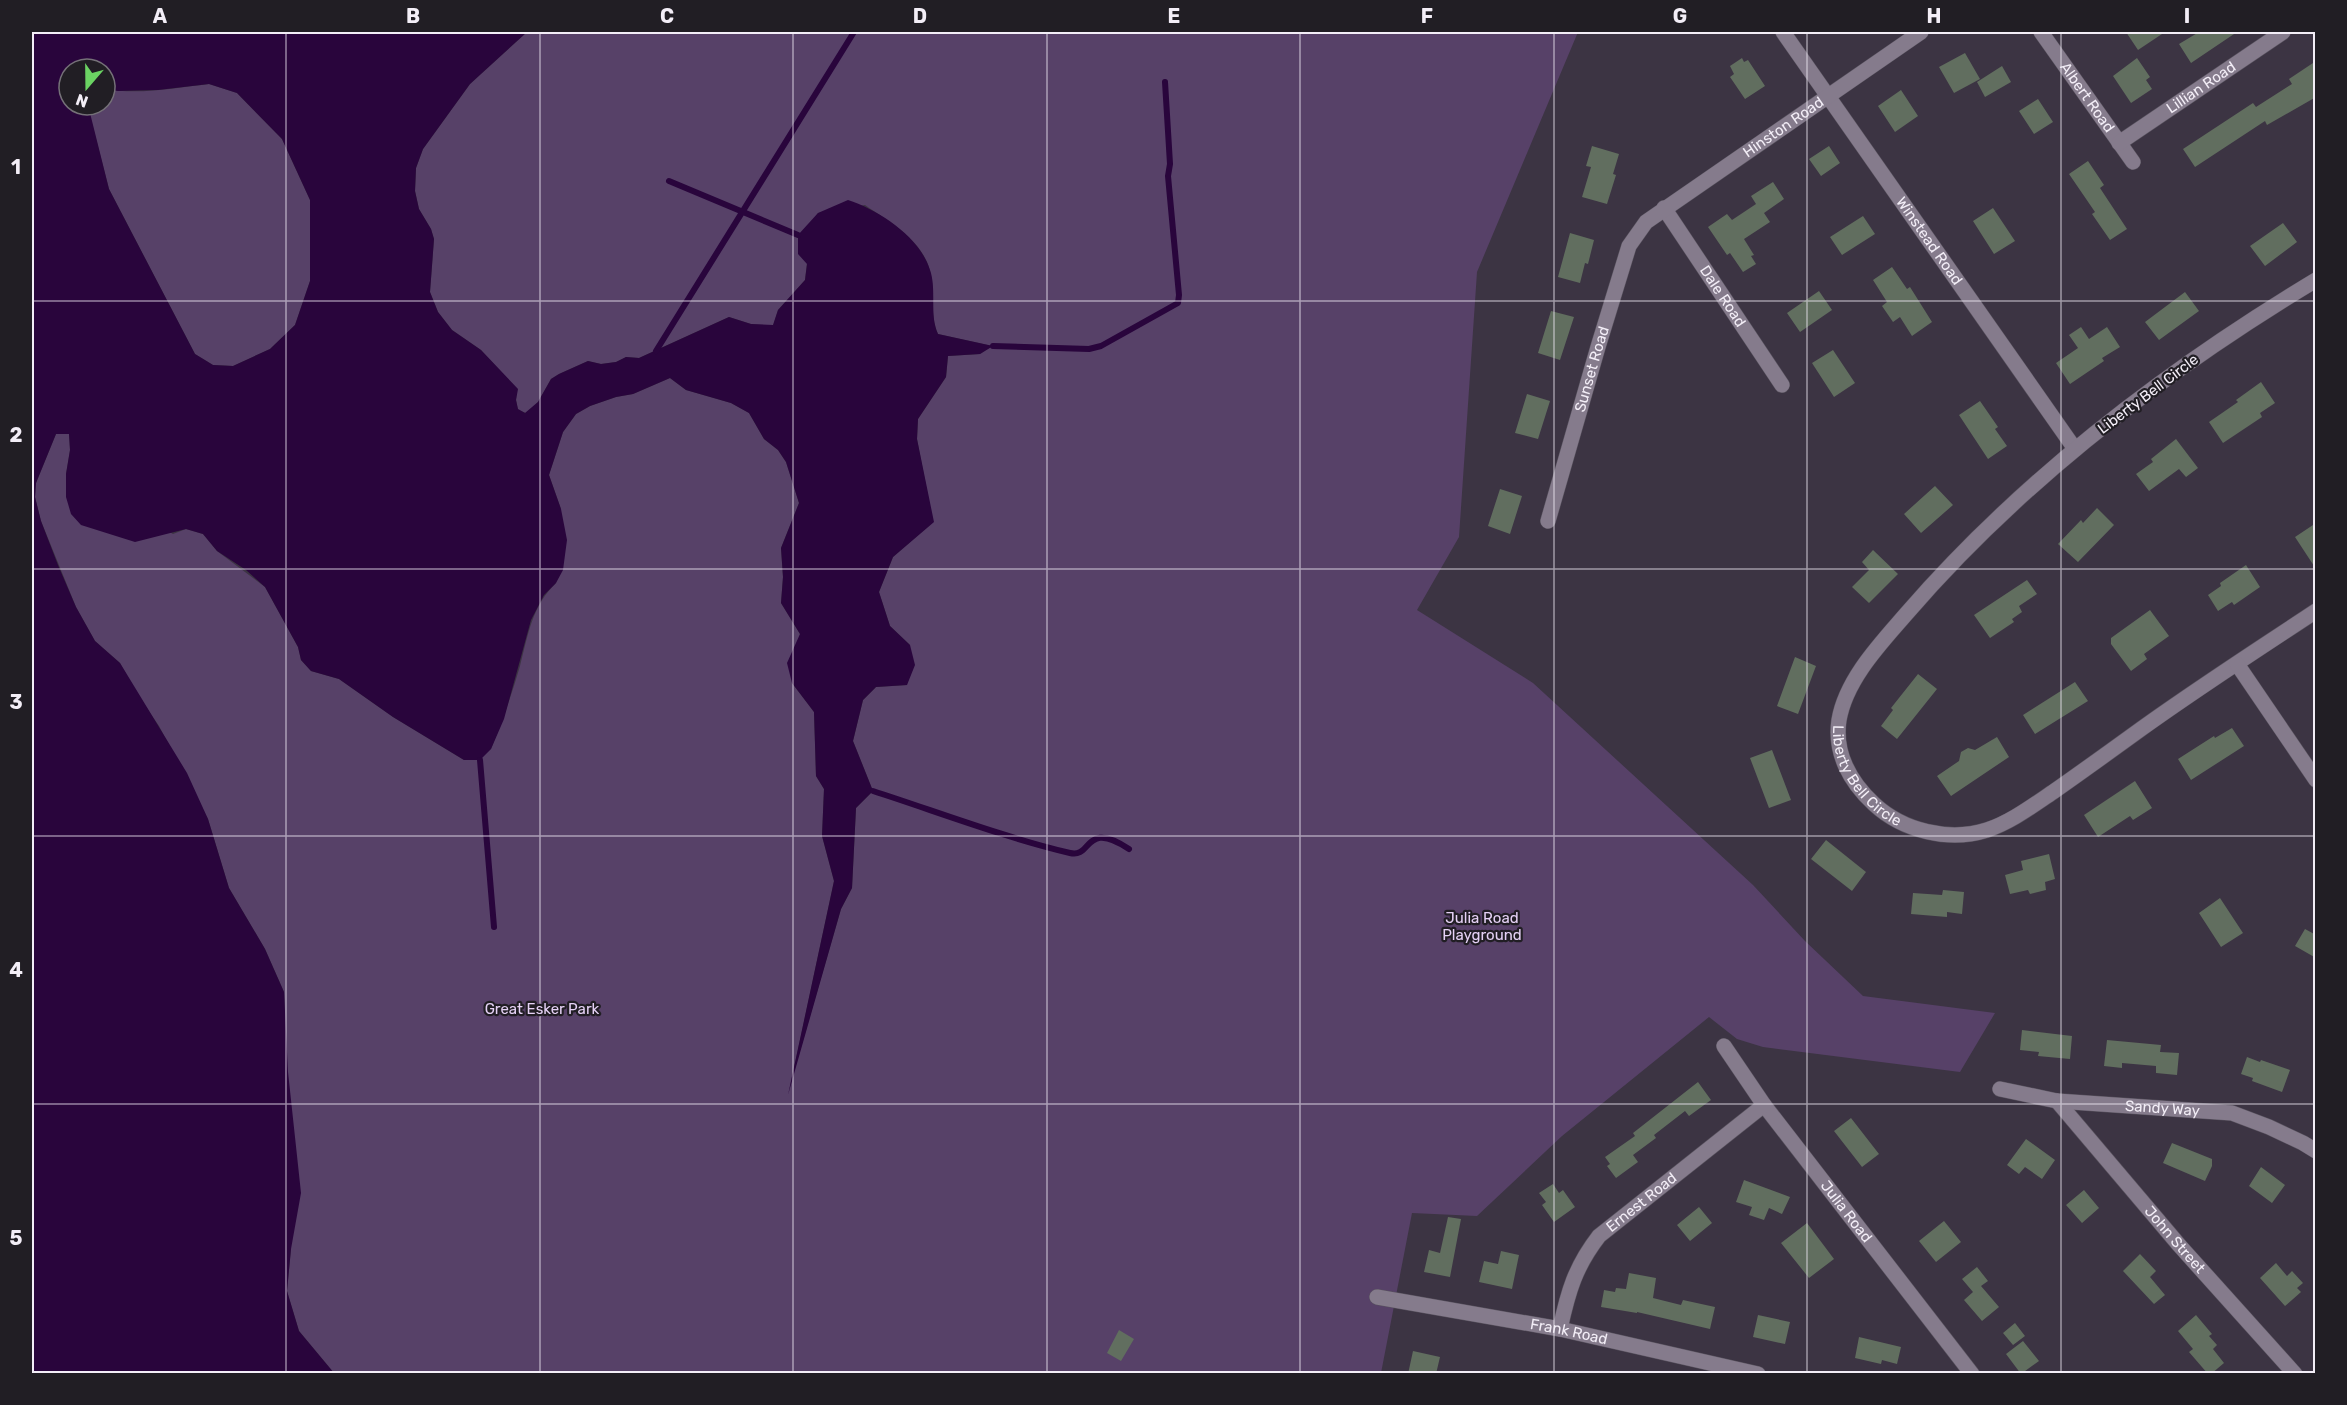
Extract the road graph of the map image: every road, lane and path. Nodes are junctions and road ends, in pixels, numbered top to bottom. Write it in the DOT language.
graph roads {
  1 [pos="1783,32"];
  2 [pos="1921,32"];
  3 [pos="2041,32"];
  4 [pos="2283,32"];
  5 [pos="1827,97"];
  6 [pos="2119,143"];
  7 [pos="2133,162"];
  8 [pos="1665,208"];
  9 [pos="1646,222"];
  10 [pos="2316,280"];
  11 [pos="1782,385"];
  12 [pos="2075,449"];
  13 [pos="1548,521"];
  14 [pos="2316,611"];
  15 [pos="2237,664"];
  16 [pos="2316,780"];
  17 [pos="1724,1046"];
  18 [pos="2000,1089"];
  19 [pos="2057,1101"];
  20 [pos="1764,1105"];
  21 [pos="2316,1151"];
  22 [pos="1377,1296"];
  23 [pos="1560,1329"];
  24 [pos="1758,1374"];
  25 [pos="1972,1374"];
  26 [pos="2295,1374"];
  1 -- 5 [label="street, Winstead Road"];
  2 -- 5 [label="street, Hinston Road"];
  3 -- 6 [label="street, Albert Road"];
  4 -- 6 [label="street, Lillian Road"];
  5 -- 8 [label="street, Hinston Road"];
  5 -- 12 [label="street, Winstead Road"];
  6 -- 7 [label="street, Albert Road"];
  8 -- 9 [label="street, Hinston Road"];
  8 -- 11 [label="street, Dale Road"];
  9 -- 13 [label="street, Sunset Road"];
  10 -- 12 [label="street, Liberty Bell Circle"];
  12 -- 15 [label="street, Liberty Bell Circle"];
  14 -- 15 [label="street, Liberty Bell Circle"];
  15 -- 16 [label="street"];
  17 -- 20 [label="street, Julia Road"];
  18 -- 19 [label="street, Sandy Way"];
  19 -- 21 [label="street, Sandy Way"];
  19 -- 26 [label="street, John Street"];
  20 -- 23 [label="street, Ernest Road"];
  20 -- 25 [label="street, Julia Road"];
  22 -- 23 [label="street, Frank Road"];
  23 -- 24 [label="street, Frank Road"];
}
